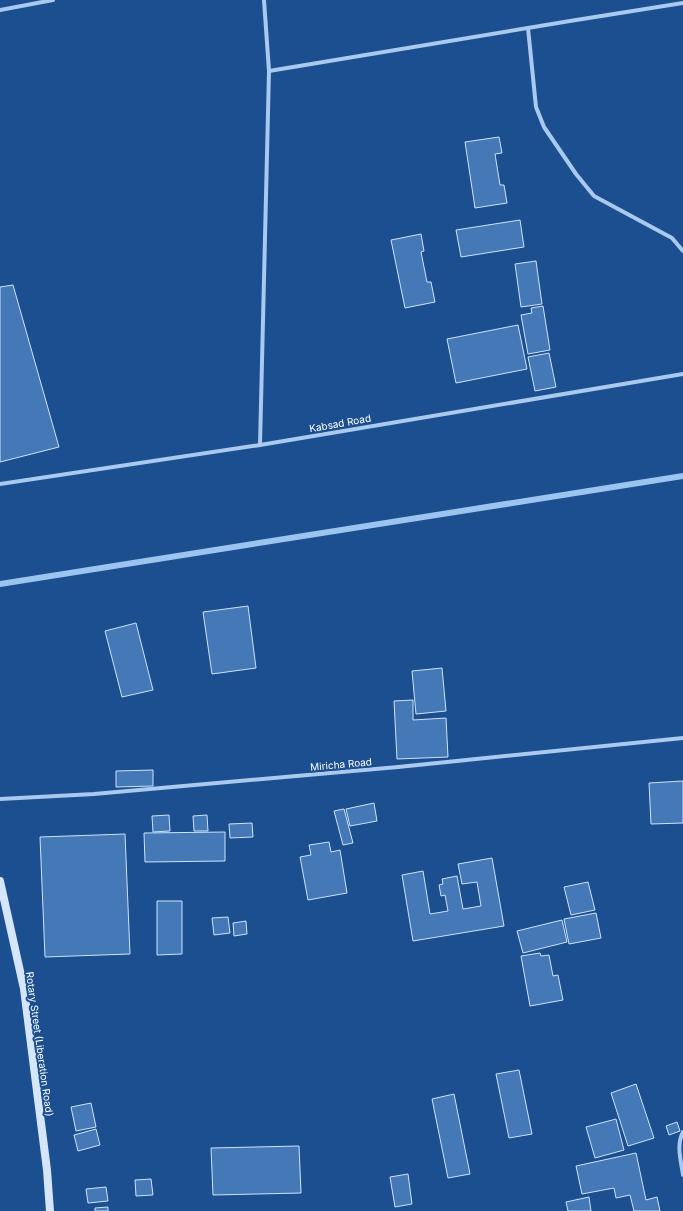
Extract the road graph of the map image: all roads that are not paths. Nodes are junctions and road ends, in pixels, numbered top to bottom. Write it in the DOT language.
graph roads {
  1 [pos="53,0"];
  2 [pos="264,0"];
  3 [pos="683,3"];
  4 [pos="0,10"];
  5 [pos="528,28"];
  6 [pos="269,71"];
  7 [pos="683,251"];
  8 [pos="683,374"];
  9 [pos="260,445"];
  10 [pos="0,484"];
  11 [pos="683,738"];
  12 [pos="0,799"];
  13 [pos="0,881"];
  14 [pos="683,1132"];
  15 [pos="683,1175"];
  16 [pos="50,1211"];
  1 -- 4 [label="street"];
  2 -- 6 [label="street"];
  3 -- 5 [label="street"];
  5 -- 6 [label="street"];
  5 -- 7 [label="street"];
  6 -- 9 [label="street"];
  8 -- 9 [label="street, Kabsad Road"];
  9 -- 10 [label="street, Kabsad Road"];
  11 -- 12 [label="street, Miricha Road"];
  13 -- 16 [label="street, Rotary Street (Liberation Road)"];
  14 -- 15 [label="street"];
}
